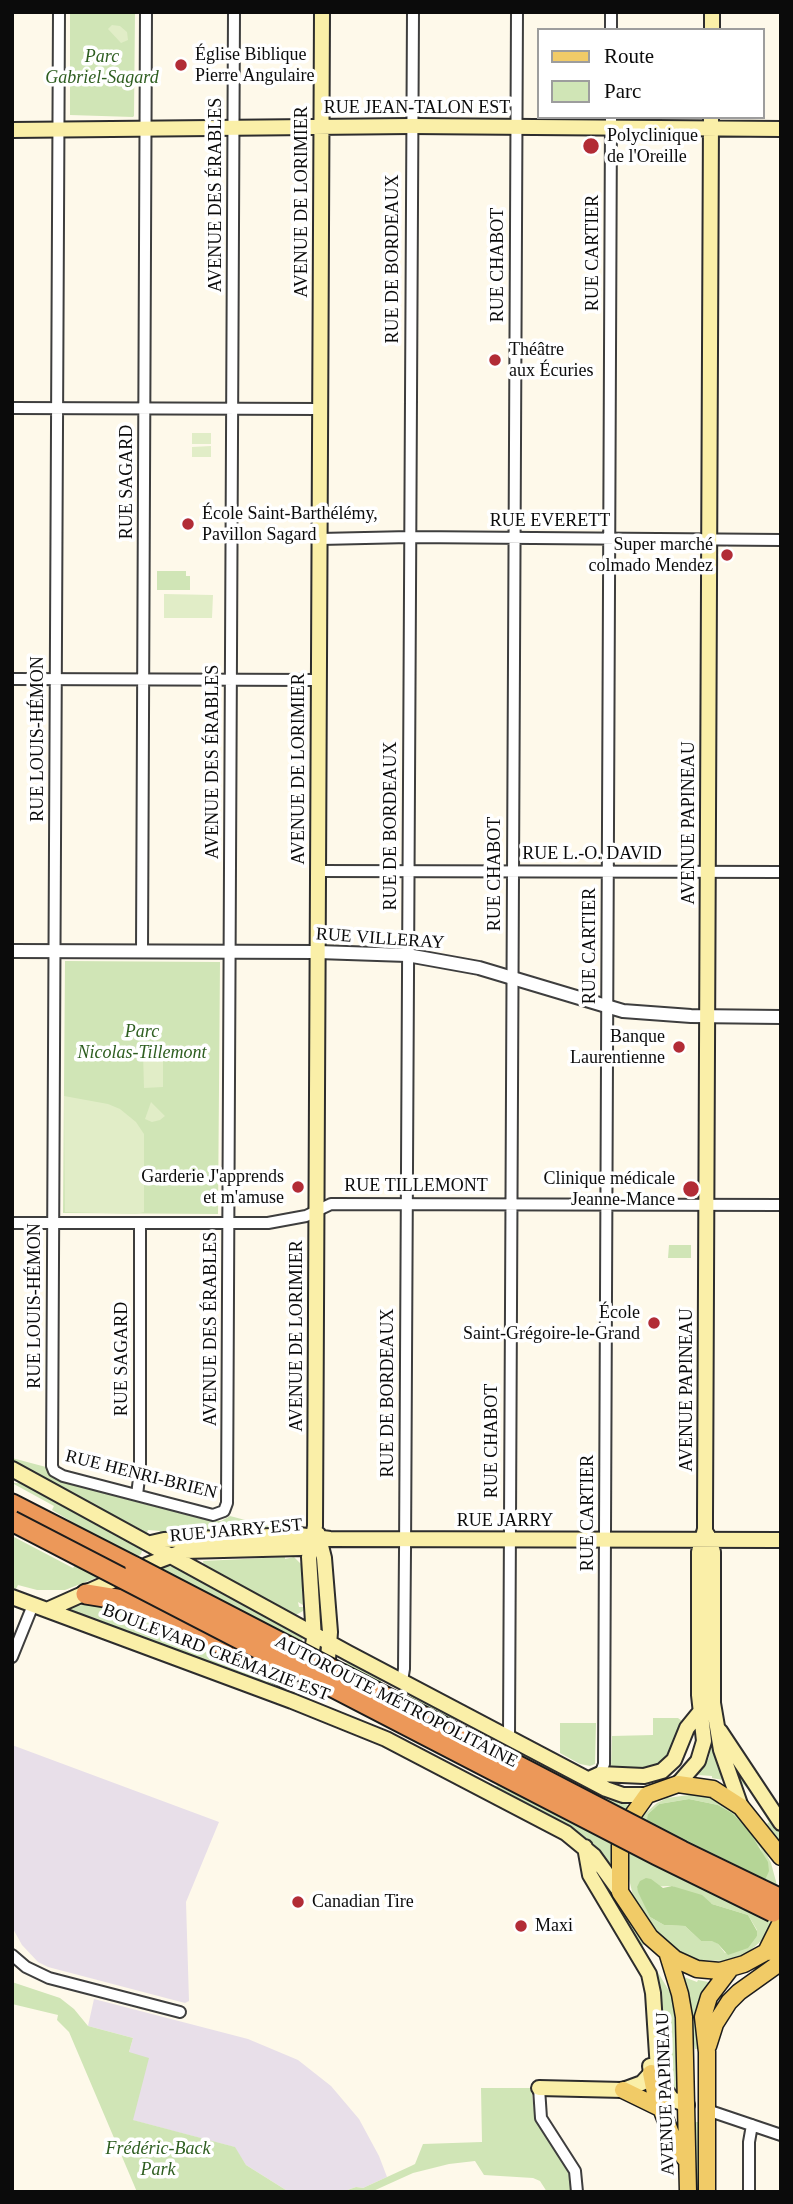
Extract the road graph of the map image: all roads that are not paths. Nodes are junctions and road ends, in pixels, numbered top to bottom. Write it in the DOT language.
graph roads {
  1 [pos="59,12"];
  2 [pos="146,12"];
  3 [pos="234,12"];
  4 [pos="322,12"];
  5 [pos="413,12"];
  6 [pos="517,12"];
  7 [pos="610,123"];
  8 [pos="711,123"];
  9 [pos="411,127"];
  10 [pos="516,127"];
  11 [pos="322,128"];
  12 [pos="781,129"];
  13 [pos="12,130"];
  14 [pos="58,130"];
  15 [pos="146,130"];
  16 [pos="233,130"];
  17 [pos="12,408"];
  18 [pos="57,408"];
  19 [pos="145,408"];
  20 [pos="232,409"];
  21 [pos="320,409"];
  22 [pos="410,537"];
  23 [pos="514,538"];
  24 [pos="610,538"];
  25 [pos="320,539"];
  26 [pos="710,539"];
  27 [pos="781,540"];
  28 [pos="12,679"];
  29 [pos="144,679"];
  30 [pos="231,679"];
  31 [pos="56,680"];
  32 [pos="319,680"];
  33 [pos="408,871"];
  34 [pos="513,871"];
  35 [pos="318,872"];
  36 [pos="608,872"];
  37 [pos="708,872"];
  38 [pos="781,872"];
  39 [pos="12,951"];
  40 [pos="55,951"];
  41 [pos="142,951"];
  42 [pos="230,951"];
  43 [pos="318,952"];
  44 [pos="407,955"];
  45 [pos="512,977"];
  46 [pos="607,1006"];
  47 [pos="708,1017"];
  48 [pos="781,1017"];
  49 [pos="406,1203"];
  50 [pos="511,1204"];
  51 [pos="607,1204"];
  52 [pos="707,1205"];
  53 [pos="781,1205"];
  54 [pos="317,1210"];
  55 [pos="12,1223"];
  56 [pos="53,1223"];
  57 [pos="140,1223"];
  58 [pos="229,1223"];
  59 [pos="52,1466"];
  60 [pos="15,1472"];
  61 [pos="137,1495"];
  62 [pos="16,1509"];
  63 [pos="224,1511"];
  64 [pos="318,1537"];
  65 [pos="706,1537"];
  66 [pos="405,1539"];
  67 [pos="509,1539"];
  68 [pos="605,1540"];
  69 [pos="781,1541"];
  70 [pos="151,1543"];
  71 [pos="170,1555"];
  72 [pos="147,1564"];
  73 [pos="112,1581"];
  74 [pos="86,1594"];
  75 [pos="12,1597"];
  76 [pos="33,1605"];
  77 [pos="47,1610"];
  78 [pos="314,1634"];
  79 [pos="330,1643"];
  80 [pos="312,1650"];
  81 [pos="12,1657"];
  82 [pos="328,1658"];
  83 [pos="401,1681"];
  84 [pos="298,1693"];
  85 [pos="700,1712"];
  86 [pos="718,1727"];
  87 [pos="509,1736"];
  88 [pos="456,1751"];
  89 [pos="595,1777"];
  90 [pos="678,1784"];
  91 [pos="647,1795"];
  92 [pos="741,1807"];
  93 [pos="632,1816"];
  94 [pos="781,1823"];
  95 [pos="620,1844"];
  96 [pos="585,1847"];
  97 [pos="781,1857"];
  98 [pos="620,1892"];
  99 [pos="781,1899"];
  100 [pos="781,1915"];
  101 [pos="780,1924"];
  102 [pos="773,1951"];
  103 [pos="12,1955"];
  104 [pos="668,1955"];
  105 [pos="781,1962"];
  106 [pos="732,1968"];
  107 [pos="180,2012"];
  108 [pos="654,2023"];
  109 [pos="706,2052"];
  110 [pos="651,2073"];
  111 [pos="539,2088"];
  112 [pos="623,2090"];
  113 [pos="687,2105"];
  114 [pos="660,2108"];
  115 [pos="707,2110"];
  116 [pos="752,2125"];
  117 [pos="781,2136"];
  118 [pos="687,2161"];
  119 [pos="577,2192"];
  120 [pos="688,2192"];
  121 [pos="708,2192"];
  122 [pos="749,2192"];
  1 -- 14 [label="street, RUE LOUIS-HÉMON"];
  2 -- 15 [label="street, RUE SAGARD"];
  3 -- 16 [label="street, AVENUE DES ÉRABLES"];
  4 -- 11 [label="main road, AVENUE DE LORIMIER"];
  5 -- 9 [label="street, RUE DE BORDEAUX"];
  6 -- 10 [label="street, RUE CHABOT"];
  7 -- 8 [label="main road, RUE JEAN-TALON EST"];
  7 -- 10 [label="main road, RUE JEAN-TALON EST"];
  7 -- 24 [label="street, RUE CARTIER"];
  8 -- 12 [label="main road, RUE JEAN-TALON EST"];
  8 -- 26 [label="main road, AVENUE PAPINEAU"];
  9 -- 10 [label="main road, RUE JEAN-TALON EST"];
  9 -- 11 [label="main road, RUE JEAN-TALON EST"];
  9 -- 22 [label="street, RUE DE BORDEAUX"];
  10 -- 23 [label="street, RUE CHABOT"];
  11 -- 16 [label="main road, RUE JEAN-TALON EST"];
  11 -- 21 [label="main road, AVENUE DE LORIMIER"];
  13 -- 14 [label="main road, RUE JEAN-TALON EST"];
  14 -- 15 [label="main road, RUE JEAN-TALON EST"];
  14 -- 18 [label="street, RUE LOUIS-HÉMON"];
  15 -- 16 [label="main road, RUE JEAN-TALON EST"];
  15 -- 19 [label="street, RUE SAGARD"];
  16 -- 20 [label="street, AVENUE DES ÉRABLES"];
  17 -- 18 [label="street"];
  18 -- 19 [label="street"];
  18 -- 31 [label="street, RUE LOUIS-HÉMON"];
  19 -- 20 [label="street"];
  19 -- 29 [label="street, RUE SAGARD"];
  20 -- 21 [label="street"];
  20 -- 30 [label="street, AVENUE DES ÉRABLES"];
  21 -- 25 [label="main road, AVENUE DE LORIMIER"];
  22 -- 23 [label="street, RUE EVERETT"];
  22 -- 25 [label="street, RUE EVERETT"];
  22 -- 33 [label="street, RUE DE BORDEAUX"];
  23 -- 24 [label="street, RUE EVERETT"];
  23 -- 34 [label="street, RUE CHABOT"];
  24 -- 26 [label="street, RUE EVERETT"];
  24 -- 36 [label="street, RUE CARTIER"];
  25 -- 32 [label="main road, AVENUE DE LORIMIER"];
  26 -- 27 [label="street, RUE EVERETT"];
  26 -- 37 [label="main road, AVENUE PAPINEAU"];
  28 -- 31 [label="street"];
  29 -- 30 [label="street"];
  29 -- 31 [label="street"];
  29 -- 41 [label="street, RUE SAGARD"];
  30 -- 32 [label="street"];
  30 -- 42 [label="street, AVENUE DES ÉRABLES"];
  31 -- 40 [label="street, RUE LOUIS-HÉMON"];
  32 -- 35 [label="main road, AVENUE DE LORIMIER"];
  33 -- 34 [label="street, RUE L.-O. DAVID"];
  33 -- 35 [label="street, RUE L.-O. DAVID"];
  33 -- 44 [label="street, RUE DE BORDEAUX"];
  34 -- 36 [label="street, RUE L.-O. DAVID"];
  34 -- 45 [label="street, RUE CHABOT"];
  35 -- 43 [label="main road, AVENUE DE LORIMIER"];
  36 -- 37 [label="street, RUE L.-O. DAVID"];
  36 -- 46 [label="street, RUE CARTIER"];
  37 -- 38 [label="street, RUE L.-O. DAVID"];
  37 -- 47 [label="main road, AVENUE PAPINEAU"];
  39 -- 40 [label="street, RUE VILLERAY"];
  40 -- 41 [label="street, RUE VILLERAY"];
  40 -- 56 [label="street, RUE LOUIS-HÉMON"];
  41 -- 42 [label="street, RUE VILLERAY"];
  42 -- 43 [label="street, RUE VILLERAY"];
  42 -- 58 [label="street, AVENUE DES ÉRABLES"];
  43 -- 44 [label="street, RUE VILLERAY"];
  43 -- 54 [label="main road, AVENUE DE LORIMIER"];
  44 -- 45 [label="street, RUE VILLERAY"];
  44 -- 49 [label="street, RUE DE BORDEAUX"];
  45 -- 46 [label="street, RUE VILLERAY"];
  45 -- 50 [label="street, RUE CHABOT"];
  46 -- 47 [label="street, RUE VILLERAY"];
  46 -- 51 [label="street, RUE CARTIER"];
  47 -- 48 [label="street, RUE VILLERAY"];
  47 -- 52 [label="main road, AVENUE PAPINEAU"];
  49 -- 50 [label="street, RUE TILLEMONT"];
  49 -- 54 [label="street, RUE TILLEMONT"];
  49 -- 66 [label="street, RUE DE BORDEAUX"];
  50 -- 51 [label="street, RUE TILLEMONT"];
  50 -- 67 [label="street, RUE CHABOT"];
  51 -- 52 [label="street, RUE TILLEMONT"];
  51 -- 68 [label="street, RUE CARTIER"];
  52 -- 53 [label="street, RUE TILLEMONT"];
  52 -- 65 [label="main road, AVENUE PAPINEAU"];
  54 -- 58 [label="street, RUE TILLEMONT"];
  54 -- 64 [label="main road, AVENUE DE LORIMIER"];
  55 -- 56 [label="street, RUE TILLEMONT"];
  56 -- 57 [label="street, RUE TILLEMONT"];
  56 -- 59 [label="street, RUE LOUIS-HÉMON"];
  57 -- 58 [label="street, RUE TILLEMONT"];
  57 -- 61 [label="street, RUE SAGARD"];
  58 -- 63 [label="street, AVENUE DES ÉRABLES"];
  59 -- 61 [label="street, RUE HENRI-BRIEN"];
  60 -- 70 [label="main road"];
  61 -- 63 [label="street, RUE HENRI-BRIEN"];
  62 -- 88 [label="highway, AUTOROUTE MÉTROPOLITAINE, bridge"];
  62 -- 99 [label="highway, AUTOROUTE MÉTROPOLITAINE, bridge"];
  64 -- 66 [label="main road, RUE JARRY EST"];
  64 -- 70 [label="main road, RUE JARRY EST"];
  64 -- 71 [label="main road, RUE JARRY EST"];
  64 -- 78 [label="main road, AVENUE DE LORIMIER"];
  64 -- 79 [label="main road, AVENUE DE LORIMIER"];
  65 -- 68 [label="main road"];
  65 -- 69 [label="main road"];
  65 -- 85 [label="main road, AVENUE PAPINEAU"];
  65 -- 86 [label="main road, AVENUE PAPINEAU"];
  66 -- 67 [label="main road, RUE JARRY"];
  66 -- 83 [label="street, RUE DE BORDEAUX"];
  67 -- 68 [label="main road, RUE JARRY"];
  67 -- 87 [label="street, RUE CHABOT"];
  68 -- 89 [label="street, RUE CARTIER"];
  70 -- 71 [label="main road"];
  71 -- 72 [label="main road, RUE JARRY EST"];
  71 -- 78 [label="main road"];
  73 -- 74 [label="main road"];
  74 -- 77 [label="main road"];
  74 -- 84 [label="highway"];
  75 -- 76 [label="main road, BOULEVARD CRÉMAZIE EST"];
  76 -- 77 [label="main road, BOULEVARD CRÉMAZIE EST"];
  76 -- 81 [label="street"];
  77 -- 84 [label="main road, BOULEVARD CRÉMAZIE EST"];
  78 -- 79 [label="main road"];
  78 -- 80 [label="main road, AVENUE DE LORIMIER"];
  79 -- 82 [label="main road, AVENUE DE LORIMIER"];
  79 -- 83 [label="main road"];
  83 -- 87 [label="main road"];
  84 -- 88 [label="highway, bridge"];
  84 -- 96 [label="main road, BOULEVARD CRÉMAZIE EST"];
  85 -- 89 [label="main road"];
  85 -- 90 [label="main road, AVENUE PAPINEAU"];
  86 -- 92 [label="main road, AVENUE PAPINEAU"];
  86 -- 94 [label="main road"];
  87 -- 89 [label="main road"];
  88 -- 100 [label="highway, AUTOROUTE MÉTROPOLITAINE, bridge"];
  89 -- 91 [label="main road"];
  90 -- 91 [label="main road"];
  90 -- 92 [label="main road"];
  91 -- 93 [label="main road"];
  92 -- 97 [label="main road"];
  95 -- 98 [label="main road"];
  96 -- 98 [label="main road, BOULEVARD CRÉMAZIE EST"];
  96 -- 108 [label="main road"];
  98 -- 104 [label="main road, BOULEVARD CRÉMAZIE EST"];
  101 -- 102 [label="main road"];
  102 -- 106 [label="main road, BOULEVARD CRÉMAZIE EST"];
  103 -- 107 [label="street"];
  104 -- 106 [label="main road, BOULEVARD CRÉMAZIE EST"];
  104 -- 113 [label="main road, AVENUE PAPINEAU"];
  105 -- 109 [label="main road"];
  106 -- 109 [label="main road"];
  108 -- 110 [label="main road"];
  108 -- 113 [label="main road"];
  109 -- 115 [label="main road"];
  110 -- 112 [label="main road"];
  110 -- 114 [label="main road"];
  111 -- 112 [label="main road"];
  111 -- 119 [label="street"];
  112 -- 114 [label="main road"];
  113 -- 115 [label="main road"];
  113 -- 118 [label="main road, AVENUE PAPINEAU"];
  114 -- 118 [label="main road"];
  115 -- 116 [label="street"];
  115 -- 121 [label="main road"];
  116 -- 117 [label="street"];
  116 -- 122 [label="street"];
  118 -- 120 [label="main road, AVENUE PAPINEAU"];
}
